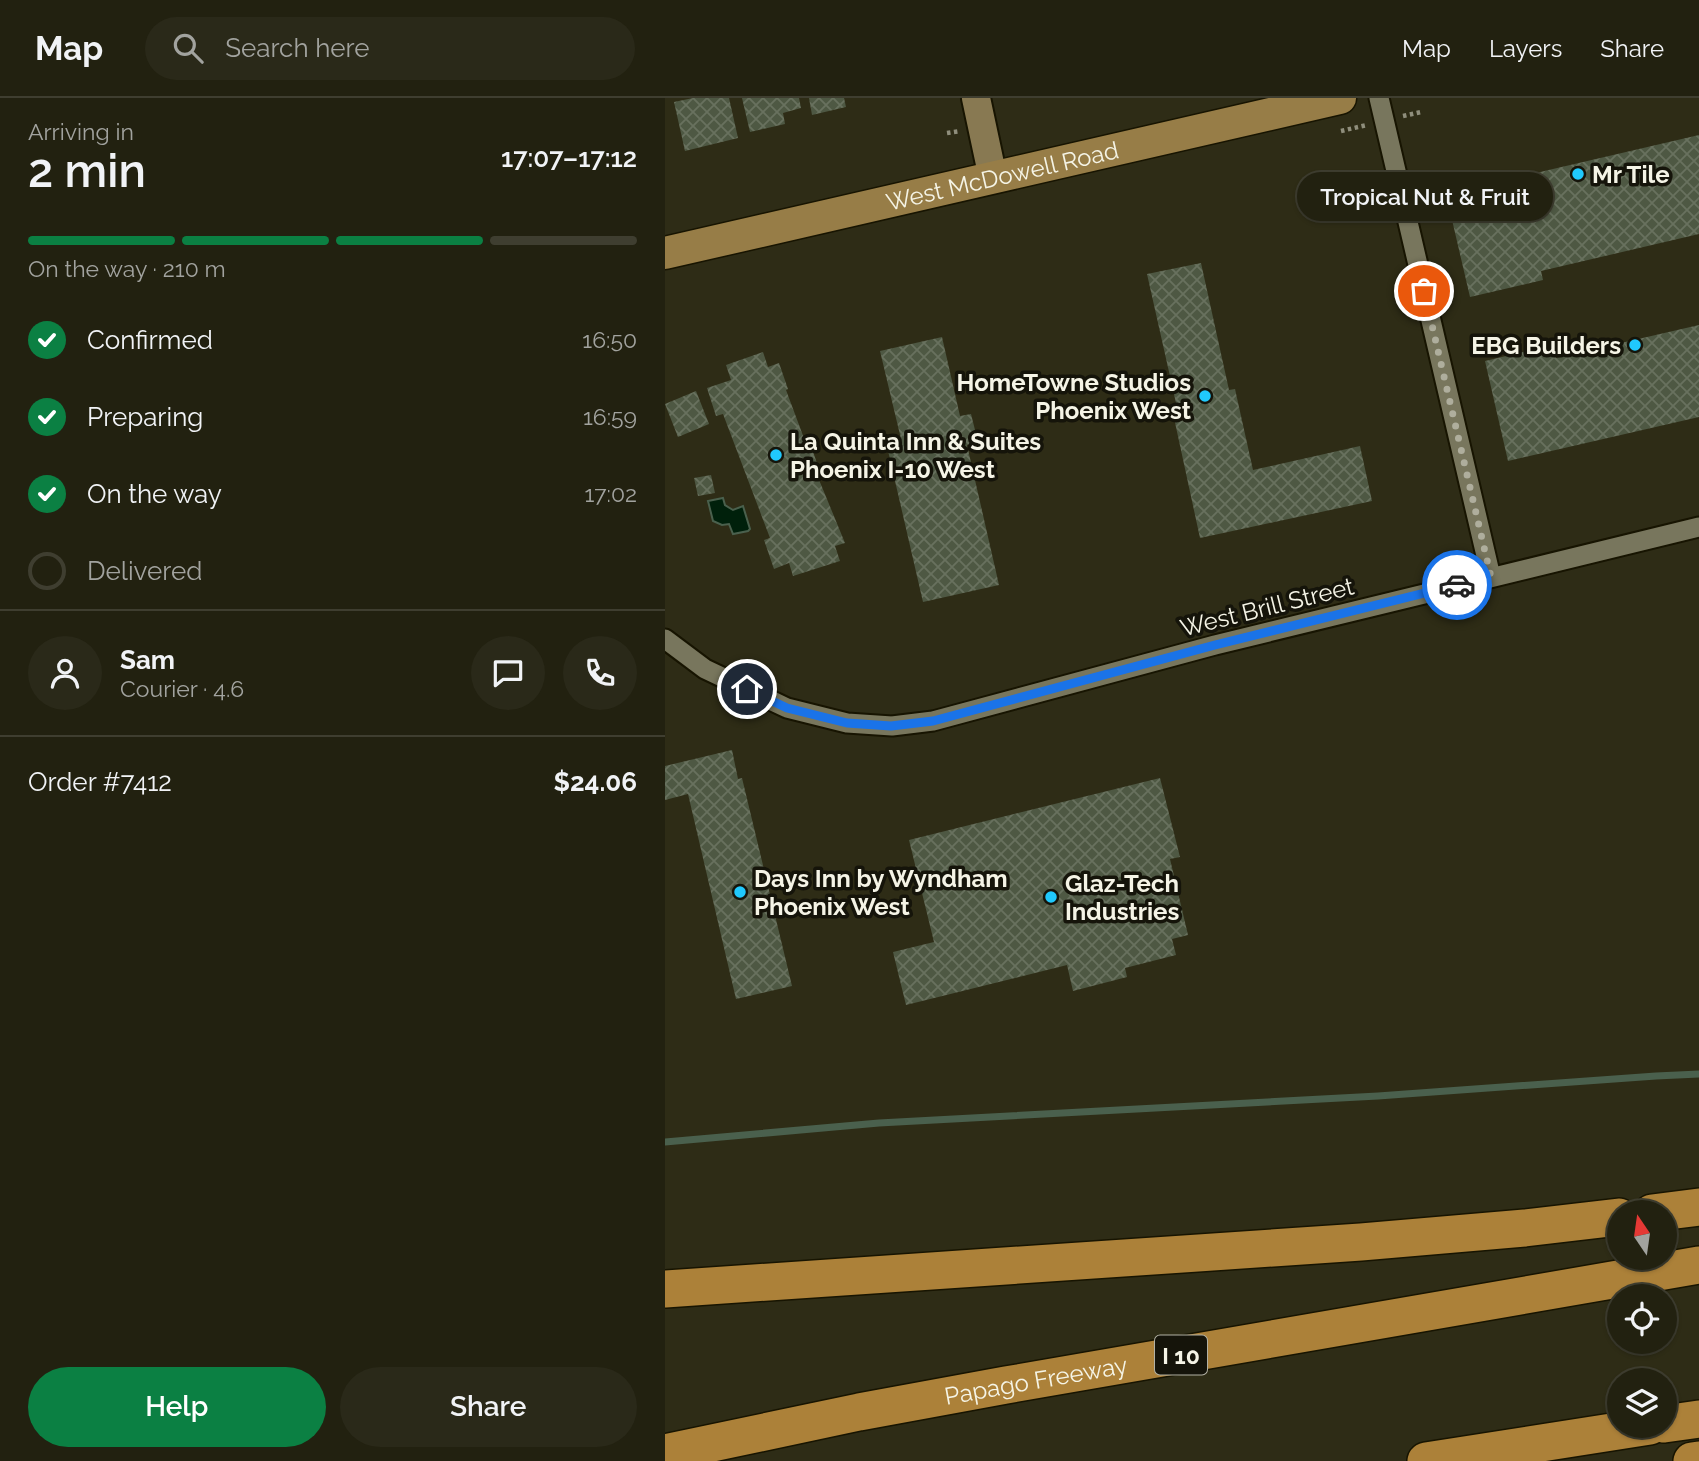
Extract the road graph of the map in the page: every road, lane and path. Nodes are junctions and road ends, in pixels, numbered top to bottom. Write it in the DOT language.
graph roads {
  1 [pos="976,98"];
  2 [pos="1340,98"];
  3 [pos="1379,98"];
  4 [pos="993,178"];
  5 [pos="665,253"];
  6 [pos="1699,527"];
  7 [pos="1491,577"];
  8 [pos="665,639"];
  9 [pos="1699,1207"];
  10 [pos="1677,1210"];
  11 [pos="1607,1218"];
  12 [pos="1699,1265"];
  13 [pos="665,1289"];
  14 [pos="1699,1419"];
  15 [pos="1677,1422"];
  16 [pos="1607,1433"];
  17 [pos="665,1452"];
  18 [pos="1699,1460"];
  19 [pos="1426,1461"];
  20 [pos="1692,1461"];
  1 -- 4 [label="street"];
  2 -- 4 [label="main road, West McDowell Road"];
  3 -- 7 [label="street"];
  4 -- 5 [label="main road, West McDowell Road"];
  6 -- 7 [label="street, West Brill Street"];
  7 -- 8 [label="street, West Brill Street"];
  9 -- 10 [label="highway"];
  11 -- 13 [label="highway"];
  12 -- 17 [label="highway, Papago Freeway / I 10"];
  14 -- 15 [label="highway"];
  16 -- 19 [label="highway"];
  18 -- 20 [label="highway"];
}
